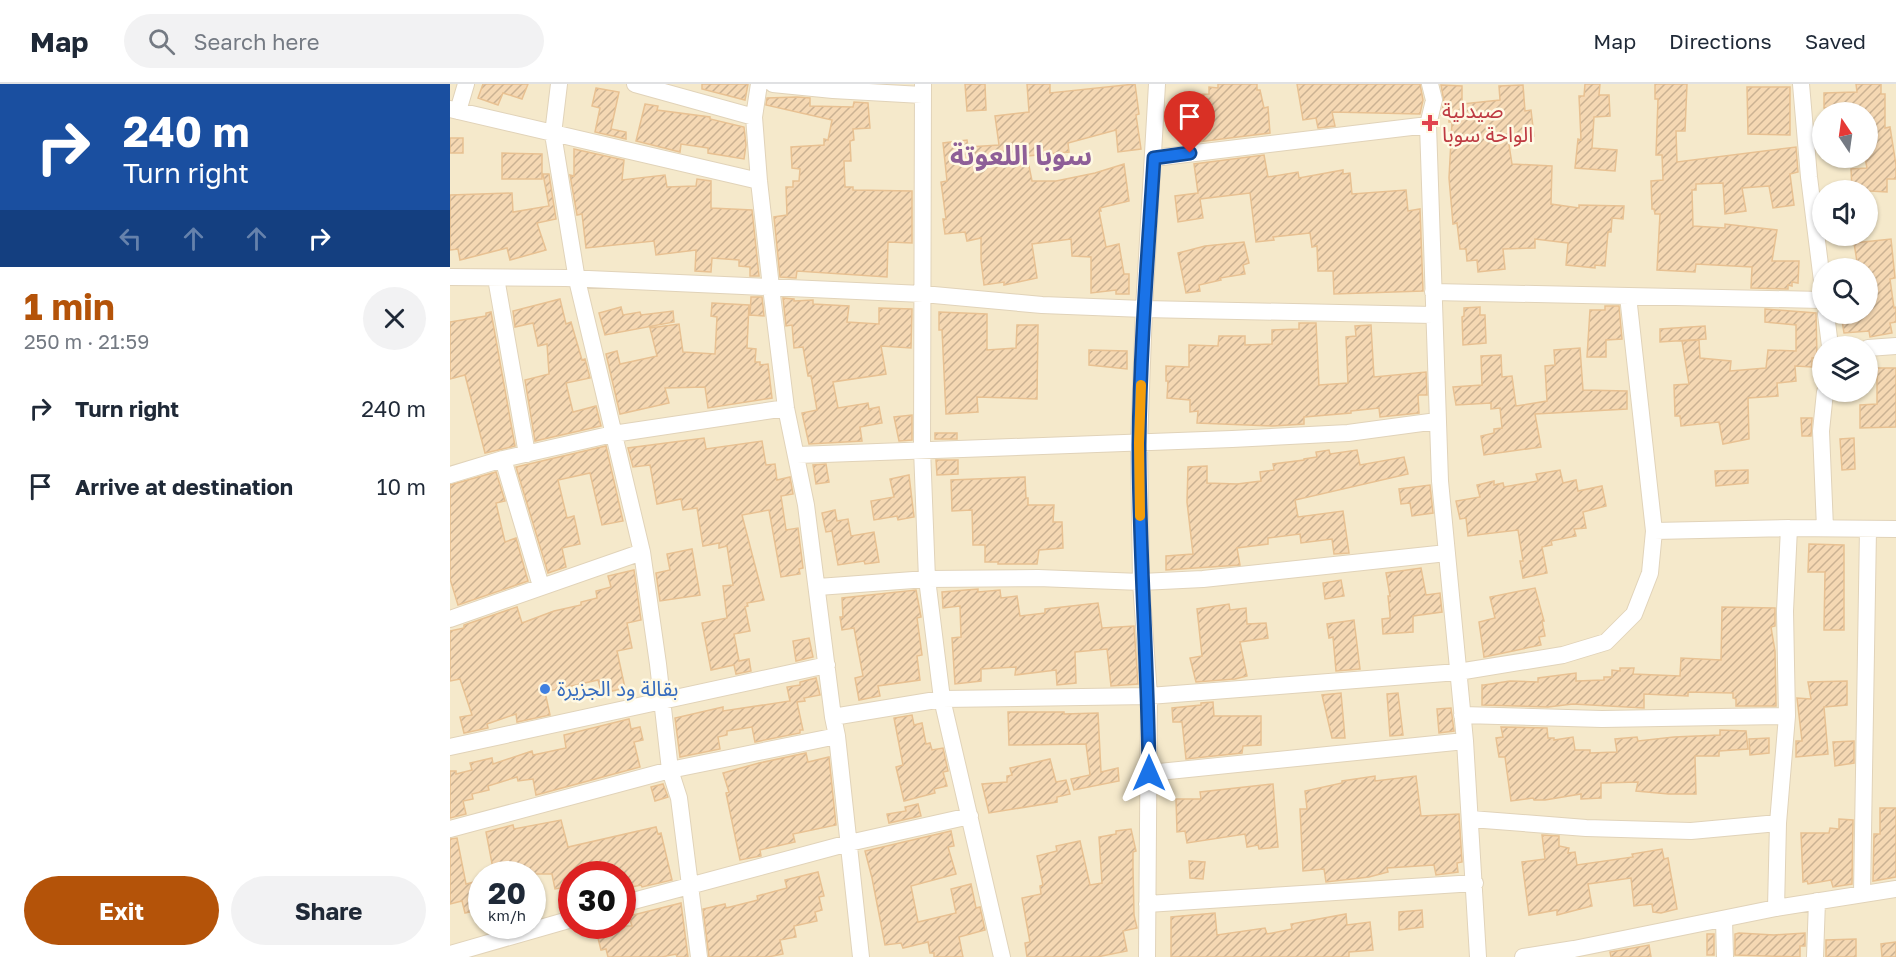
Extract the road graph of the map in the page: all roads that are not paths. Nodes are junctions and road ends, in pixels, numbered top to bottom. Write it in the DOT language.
graph roads {
  1 [pos="466,84"];
  2 [pos="559,84"];
  3 [pos="635,84"];
  4 [pos="759,84"];
  5 [pos="773,84"];
  6 [pos="1157,84"];
  7 [pos="1430,84"];
  8 [pos="1801,84"];
  9 [pos="922,90"];
  10 [pos="454,110"];
  11 [pos="754,117"];
  12 [pos="1428,125"];
  13 [pos="553,135"];
  14 [pos="1154,158"];
  15 [pos="759,181"];
  16 [pos="1819,258"];
  17 [pos="450,277"];
  18 [pos="496,278"];
  19 [pos="577,280"];
  20 [pos="771,287"];
  21 [pos="1433,292"];
  22 [pos="923,294"];
  23 [pos="1628,296"];
  24 [pos="1812,300"];
  25 [pos="1144,309"];
  26 [pos="1433,315"];
  27 [pos="1896,346"];
  28 [pos="1878,347"];
  29 [pos="1824,402"];
  30 [pos="786,408"];
  31 [pos="1437,421"];
  32 [pos="613,434"];
  33 [pos="1139,443"];
  34 [pos="922,449"];
  35 [pos="527,453"];
  36 [pos="797,455"];
  37 [pos="503,459"];
  38 [pos="450,475"];
  39 [pos="1789,528"];
  40 [pos="1825,528"];
  41 [pos="1868,529"];
  42 [pos="1896,529"];
  43 [pos="1654,531"];
  44 [pos="642,552"];
  45 [pos="1447,553"];
  46 [pos="927,579"];
  47 [pos="1141,582"];
  48 [pos="541,586"];
  49 [pos="818,587"];
  50 [pos="450,619"];
  51 [pos="827,665"];
  52 [pos="1458,672"];
  53 [pos="1149,696"];
  54 [pos="942,699"];
  55 [pos="662,701"];
  56 [pos="1462,715"];
  57 [pos="1787,716"];
  58 [pos="833,717"];
  59 [pos="837,736"];
  60 [pos="1465,741"];
  61 [pos="450,747"];
  62 [pos="670,770"];
  63 [pos="1149,773"];
  64 [pos="970,816"];
  65 [pos="1471,819"];
  66 [pos="1778,823"];
  67 [pos="450,829"];
  68 [pos="849,843"];
  69 [pos="1475,883"];
  70 [pos="689,885"];
  71 [pos="1896,889"];
  72 [pos="1863,894"];
  73 [pos="636,900"];
  74 [pos="1817,901"];
  75 [pos="1147,904"];
  76 [pos="1776,908"];
  77 [pos="1724,919"];
  78 [pos="558,923"];
  79 [pos="1574,953"];
  80 [pos="450,954"];
  81 [pos="699,957"];
  82 [pos="861,957"];
  83 [pos="1002,957"];
  84 [pos="1147,957"];
  85 [pos="1478,957"];
  86 [pos="1523,957"];
  87 [pos="1725,957"];
  88 [pos="1815,957"];
  1 -- 10 [label="street"];
  2 -- 13 [label="street"];
  3 -- 11 [label="street"];
  4 -- 11 [label="street"];
  5 -- 9 [label="street"];
  6 -- 14 [label="street"];
  7 -- 12 [label="street"];
  8 -- 16 [label="street"];
  9 -- 22 [label="street"];
  10 -- 13 [label="street"];
  11 -- 15 [label="street"];
  12 -- 14 [label="street"];
  12 -- 21 [label="street"];
  13 -- 15 [label="street"];
  13 -- 19 [label="street"];
  14 -- 25 [label="street"];
  15 -- 20 [label="street"];
  17 -- 18 [label="street"];
  18 -- 19 [label="street"];
  18 -- 35 [label="street"];
  19 -- 20 [label="street"];
  19 -- 32 [label="street"];
  20 -- 22 [label="street"];
  20 -- 30 [label="street"];
  21 -- 23 [label="street"];
  21 -- 26 [label="street"];
  22 -- 25 [label="street"];
  22 -- 34 [label="street"];
  23 -- 24 [label="street"];
  23 -- 43 [label="street"];
  25 -- 26 [label="street"];
  25 -- 33 [label="street"];
  26 -- 31 [label="street"];
  27 -- 28 [label="street"];
  29 -- 40 [label="street"];
  30 -- 32 [label="street"];
  30 -- 36 [label="street"];
  31 -- 33 [label="street"];
  31 -- 45 [label="street"];
  32 -- 35 [label="street"];
  32 -- 44 [label="street"];
  33 -- 34 [label="street"];
  33 -- 47 [label="street"];
  34 -- 36 [label="street"];
  34 -- 46 [label="street"];
  35 -- 37 [label="street"];
  36 -- 49 [label="street"];
  37 -- 38 [label="street"];
  37 -- 48 [label="street"];
  39 -- 40 [label="street"];
  39 -- 43 [label="street"];
  39 -- 57 [label="street"];
  40 -- 41 [label="street"];
  41 -- 42 [label="street"];
  41 -- 72 [label="street"];
  43 -- 52 [label="street"];
  44 -- 48 [label="street"];
  44 -- 55 [label="street"];
  45 -- 47 [label="street"];
  45 -- 52 [label="street"];
  46 -- 47 [label="street"];
  46 -- 49 [label="street"];
  46 -- 54 [label="street"];
  47 -- 53 [label="street"];
  48 -- 50 [label="street"];
  49 -- 51 [label="street"];
  51 -- 55 [label="street"];
  51 -- 58 [label="street"];
  52 -- 53 [label="street"];
  52 -- 56 [label="street"];
  53 -- 54 [label="street"];
  53 -- 63 [label="street"];
  54 -- 58 [label="street"];
  54 -- 64 [label="street"];
  55 -- 61 [label="street"];
  55 -- 62 [label="street"];
  56 -- 57 [label="street"];
  56 -- 60 [label="street"];
  57 -- 66 [label="street"];
  58 -- 59 [label="street"];
  59 -- 62 [label="street"];
  59 -- 68 [label="street"];
  60 -- 63 [label="street"];
  60 -- 65 [label="street"];
  62 -- 67 [label="street"];
  62 -- 70 [label="street"];
  63 -- 75 [label="street"];
  64 -- 68 [label="street"];
  64 -- 83 [label="street"];
  65 -- 66 [label="street"];
  65 -- 69 [label="street"];
  66 -- 76 [label="street"];
  68 -- 70 [label="street"];
  68 -- 82 [label="street"];
  69 -- 75 [label="street"];
  69 -- 85 [label="street"];
  70 -- 73 [label="street"];
  70 -- 81 [label="street"];
  71 -- 72 [label="street"];
  72 -- 74 [label="street"];
  74 -- 76 [label="street"];
  74 -- 88 [label="street"];
  75 -- 84 [label="street"];
  76 -- 77 [label="street"];
  77 -- 79 [label="street"];
  77 -- 87 [label="street"];
  78 -- 80 [label="street"];
  79 -- 86 [label="street"];
}
